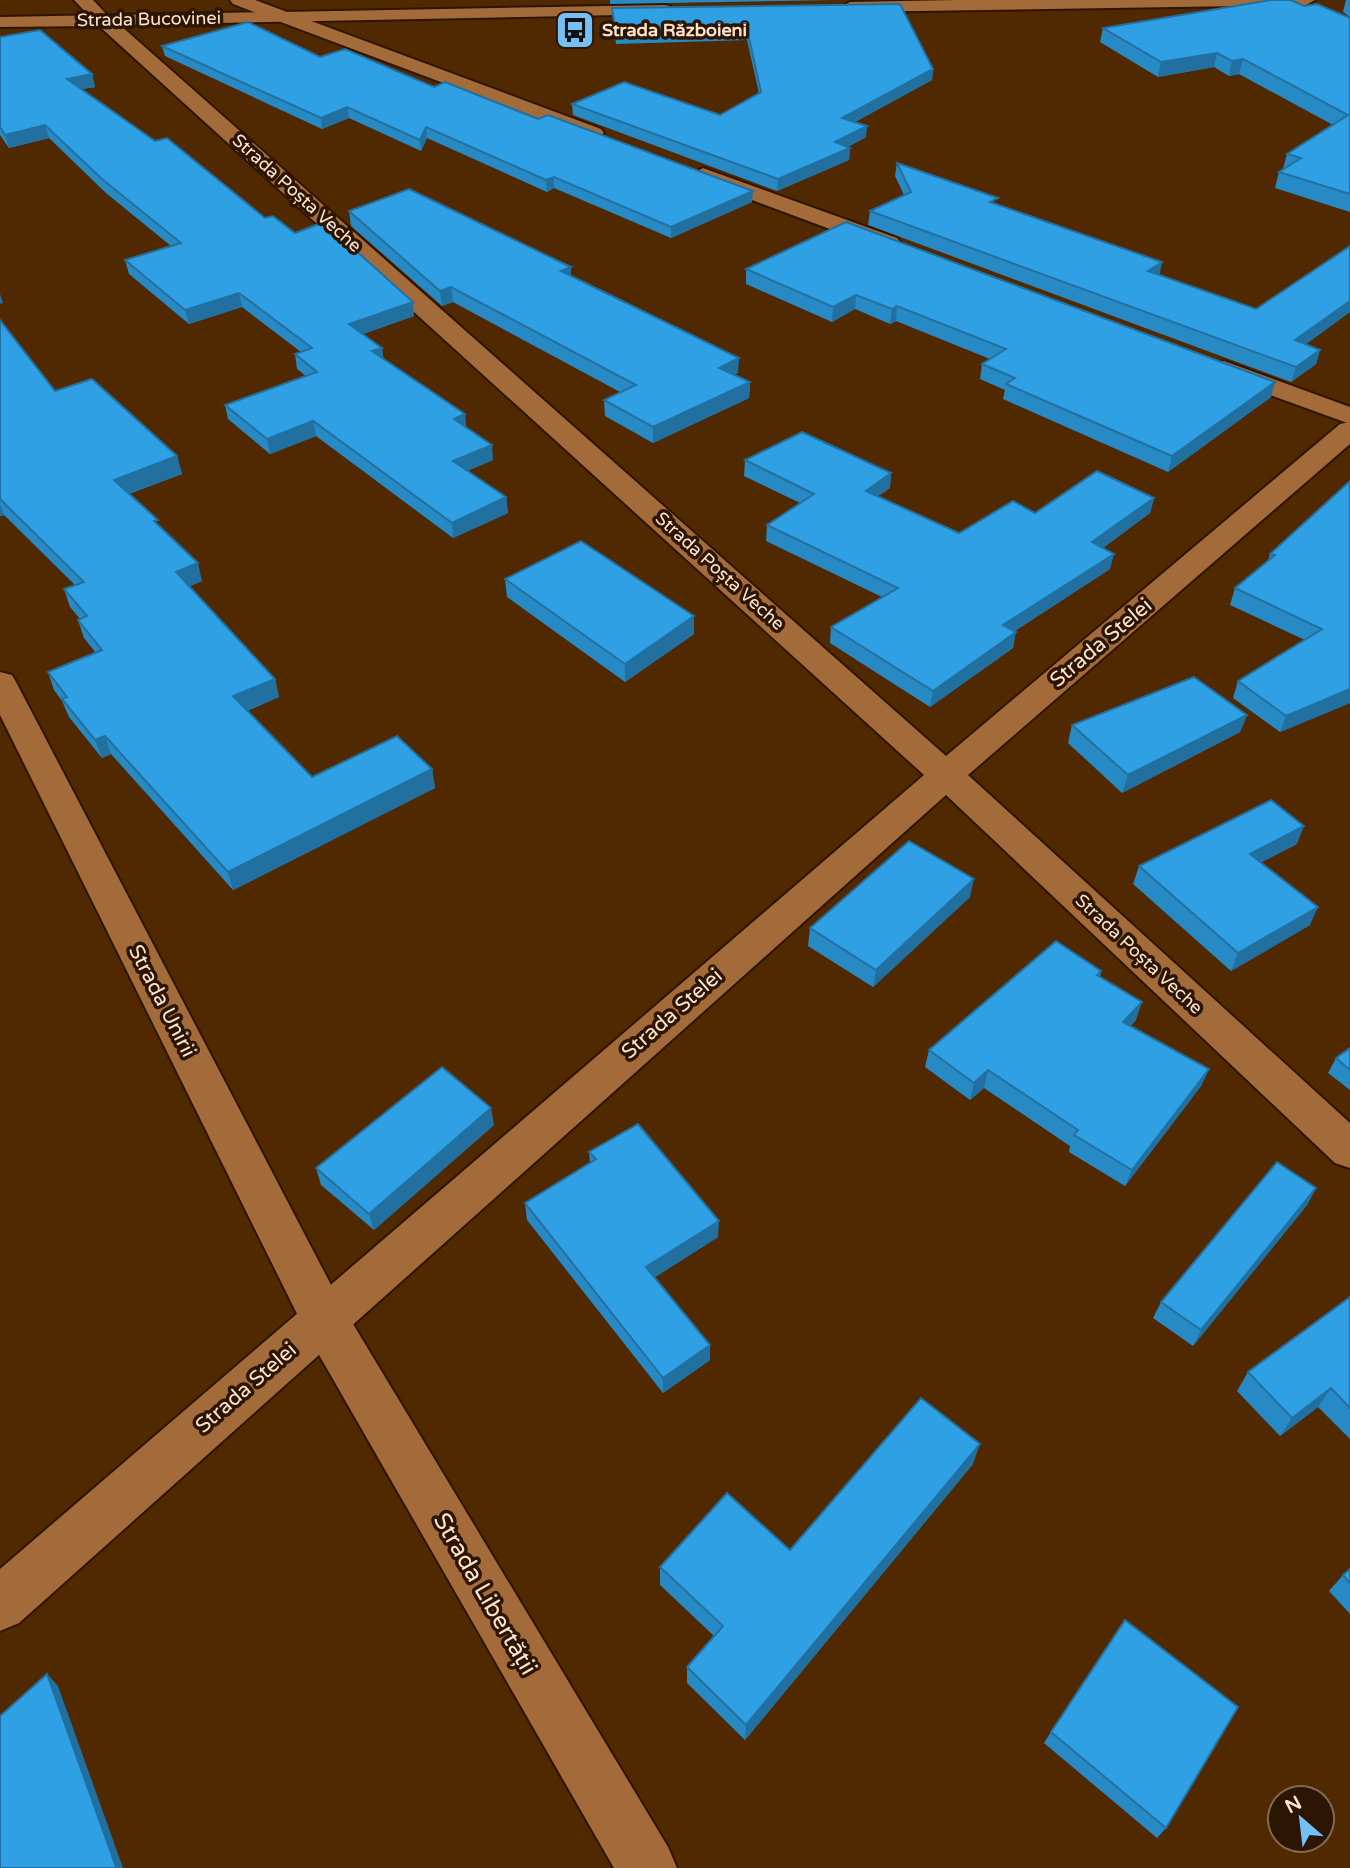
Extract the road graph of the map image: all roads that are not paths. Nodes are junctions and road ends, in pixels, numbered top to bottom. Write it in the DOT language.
graph roads {
  1 [pos="239,0"];
  2 [pos="1109,1"];
  3 [pos="1310,4"];
  4 [pos="827,8"];
  5 [pos="93,10"];
  6 [pos="676,10"];
  7 [pos="282,15"];
  8 [pos="0,22"];
  9 [pos="620,142"];
  10 [pos="685,167"];
  11 [pos="907,250"];
  12 [pos="1207,362"];
  13 [pos="1350,416"];
  14 [pos="1350,430"];
  15 [pos="0,682"];
  16 [pos="946,775"];
  17 [pos="1350,1150"];
  18 [pos="324,1319"];
  19 [pos="0,1604"];
  20 [pos="647,1868"];
  1 -- 7 [label="street"];
  2 -- 3 [label="street"];
  2 -- 4 [label="street"];
  5 -- 7 [label="street, Strada Bucovinei"];
  5 -- 8 [label="street, Strada Bucovinei"];
  5 -- 16 [label="street, Strada Poșta Veche"];
  6 -- 7 [label="street, Strada Bucovinei"];
  7 -- 9 [label="street"];
  10 -- 11 [label="street"];
  12 -- 13 [label="street"];
  14 -- 16 [label="street, Strada Stelei"];
  15 -- 18 [label="street, Strada Unirii"];
  16 -- 17 [label="street, Strada Poșta Veche"];
  16 -- 18 [label="street, Strada Stelei"];
  18 -- 19 [label="street, Strada Stelei"];
  18 -- 20 [label="street, Strada Libertății"];
}
